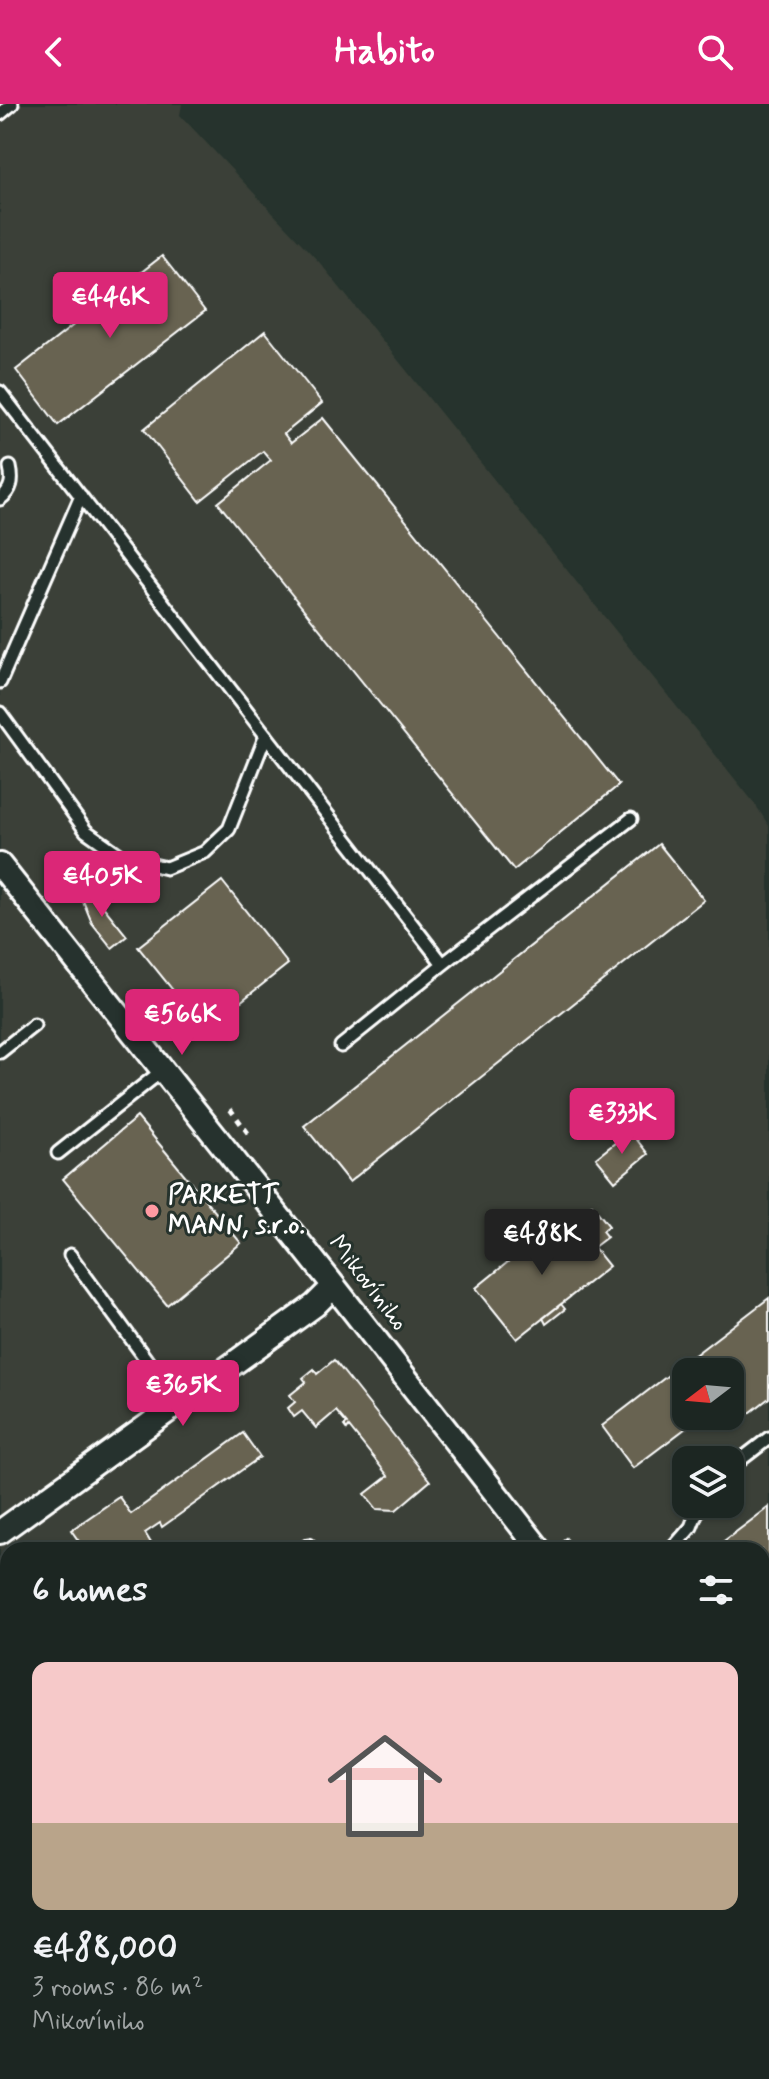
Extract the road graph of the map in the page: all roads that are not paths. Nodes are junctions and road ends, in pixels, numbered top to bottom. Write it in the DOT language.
graph roads {
  1 [pos="12,104"];
  2 [pos="0,114"];
  3 [pos="0,392"];
  4 [pos="10,467"];
  5 [pos="81,496"];
  6 [pos="0,499"];
  7 [pos="0,682"];
  8 [pos="0,713"];
  9 [pos="266,735"];
  10 [pos="631,819"];
  11 [pos="0,865"];
  12 [pos="443,964"];
  13 [pos="34,1025"];
  14 [pos="341,1046"];
  15 [pos="0,1052"];
  16 [pos="163,1070"];
  17 [pos="58,1153"];
  18 [pos="70,1255"];
  19 [pos="334,1286"];
  20 [pos="178,1403"];
  21 [pos="769,1438"];
  22 [pos="744,1457"];
  23 [pos="695,1518"];
  24 [pos="0,1532"];
  25 [pos="534,1542"];
  26 [pos="678,1542"];
  1 -- 2 [label="lane"];
  3 -- 5 [label="lane"];
  4 -- 6 [label="lane"];
  5 -- 7 [label="lane"];
  5 -- 9 [label="lane"];
  8 -- 9 [label="lane"];
  9 -- 12 [label="lane"];
  10 -- 12 [label="lane"];
  11 -- 16 [label="street, Mikovíniho"];
  12 -- 14 [label="lane"];
  13 -- 15 [label="lane"];
  16 -- 17 [label="lane"];
  16 -- 19 [label="street, Mikovíniho"];
  18 -- 20 [label="lane"];
  19 -- 20 [label="street"];
  19 -- 25 [label="street, Mikovíniho"];
  20 -- 24 [label="street"];
  21 -- 22 [label="lane"];
  23 -- 26 [label="lane"];
}
